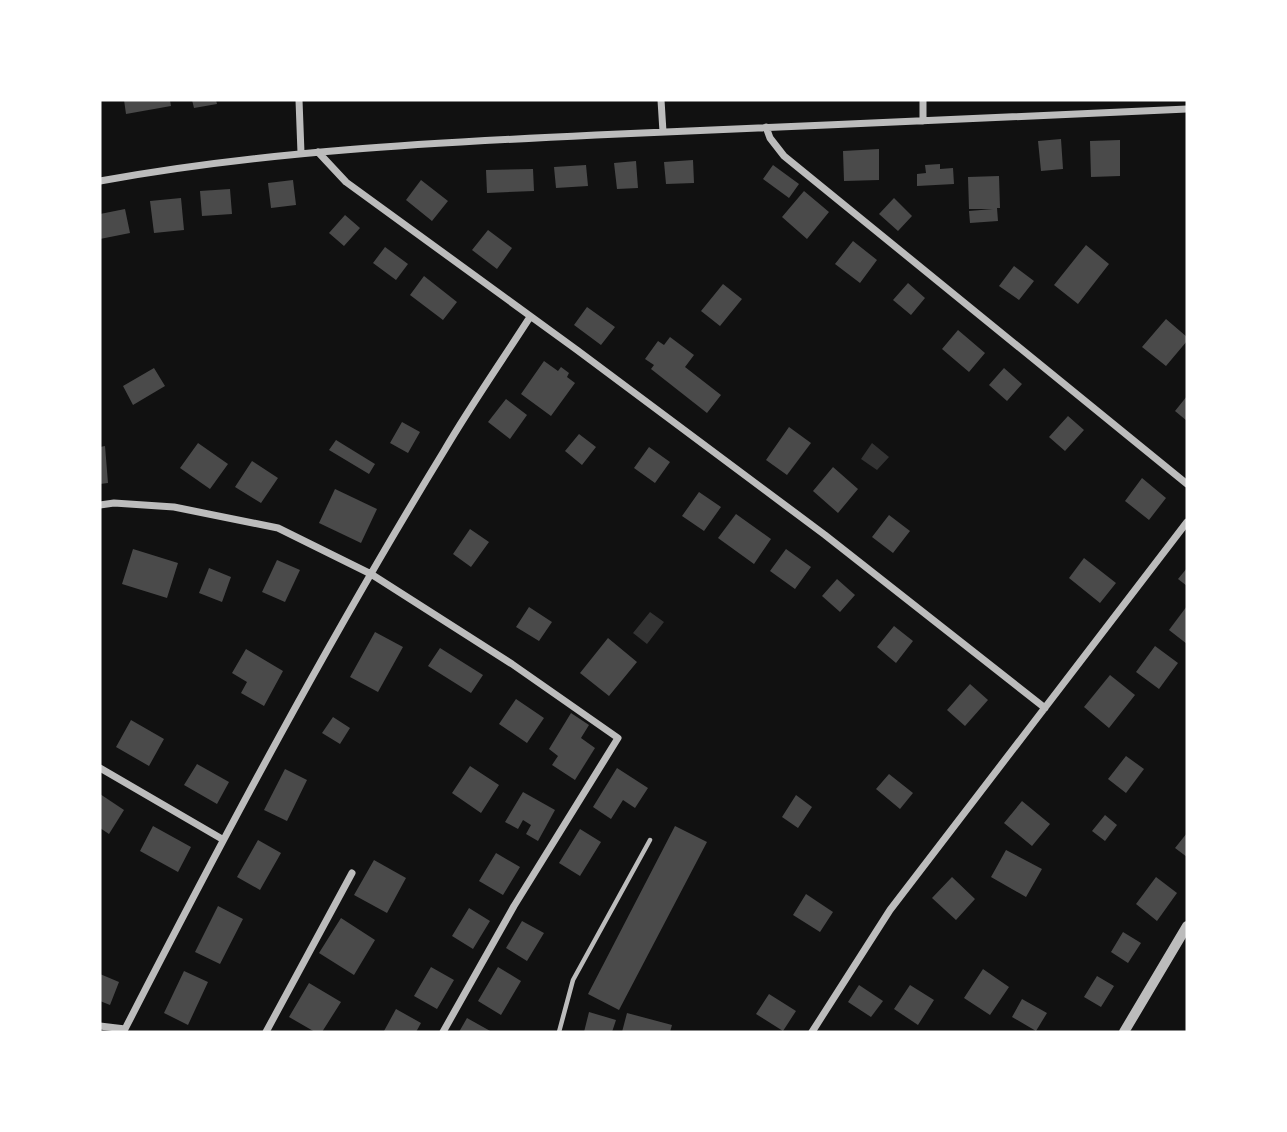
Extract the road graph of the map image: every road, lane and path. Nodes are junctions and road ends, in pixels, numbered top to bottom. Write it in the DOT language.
graph roads {
  1 [pos="299,100"];
  2 [pos="662,100"];
  3 [pos="923,100"];
  4 [pos="1183,100"];
  5 [pos="1185,109"];
  6 [pos="923,121"];
  7 [pos="766,127"];
  8 [pos="663,132"];
  9 [pos="318,152"];
  10 [pos="301,153"];
  11 [pos="100,181"];
  12 [pos="530,317"];
  13 [pos="1187,484"];
  14 [pos="100,505"];
  15 [pos="1187,522"];
  16 [pos="371,573"];
  17 [pos="1045,708"];
  18 [pos="100,768"];
  19 [pos="222,839"];
  20 [pos="650,840"];
  21 [pos="352,873"];
  22 [pos="1187,926"];
  23 [pos="100,1026"];
  24 [pos="266,1032"];
  25 [pos="443,1032"];
  26 [pos="559,1032"];
  27 [pos="811,1032"];
  28 [pos="1124,1032"];
  1 -- 10 [label="street"];
  2 -- 8 [label="street"];
  3 -- 6 [label="street"];
  4 -- 5 [label="street"];
  5 -- 6 [label="street"];
  6 -- 7 [label="street"];
  7 -- 8 [label="street"];
  7 -- 13 [label="street"];
  8 -- 9 [label="street"];
  9 -- 10 [label="street"];
  9 -- 12 [label="street"];
  10 -- 11 [label="street"];
  12 -- 16 [label="street"];
  12 -- 17 [label="street"];
  14 -- 16 [label="street"];
  15 -- 17 [label="street"];
  16 -- 19 [label="street"];
  16 -- 25 [label="street"];
  17 -- 27 [label="street"];
  18 -- 19 [label="street"];
  19 -- 23 [label="street"];
  20 -- 26 [label="lane"];
  21 -- 24 [label="street"];
  22 -- 28 [label="street"];
}
